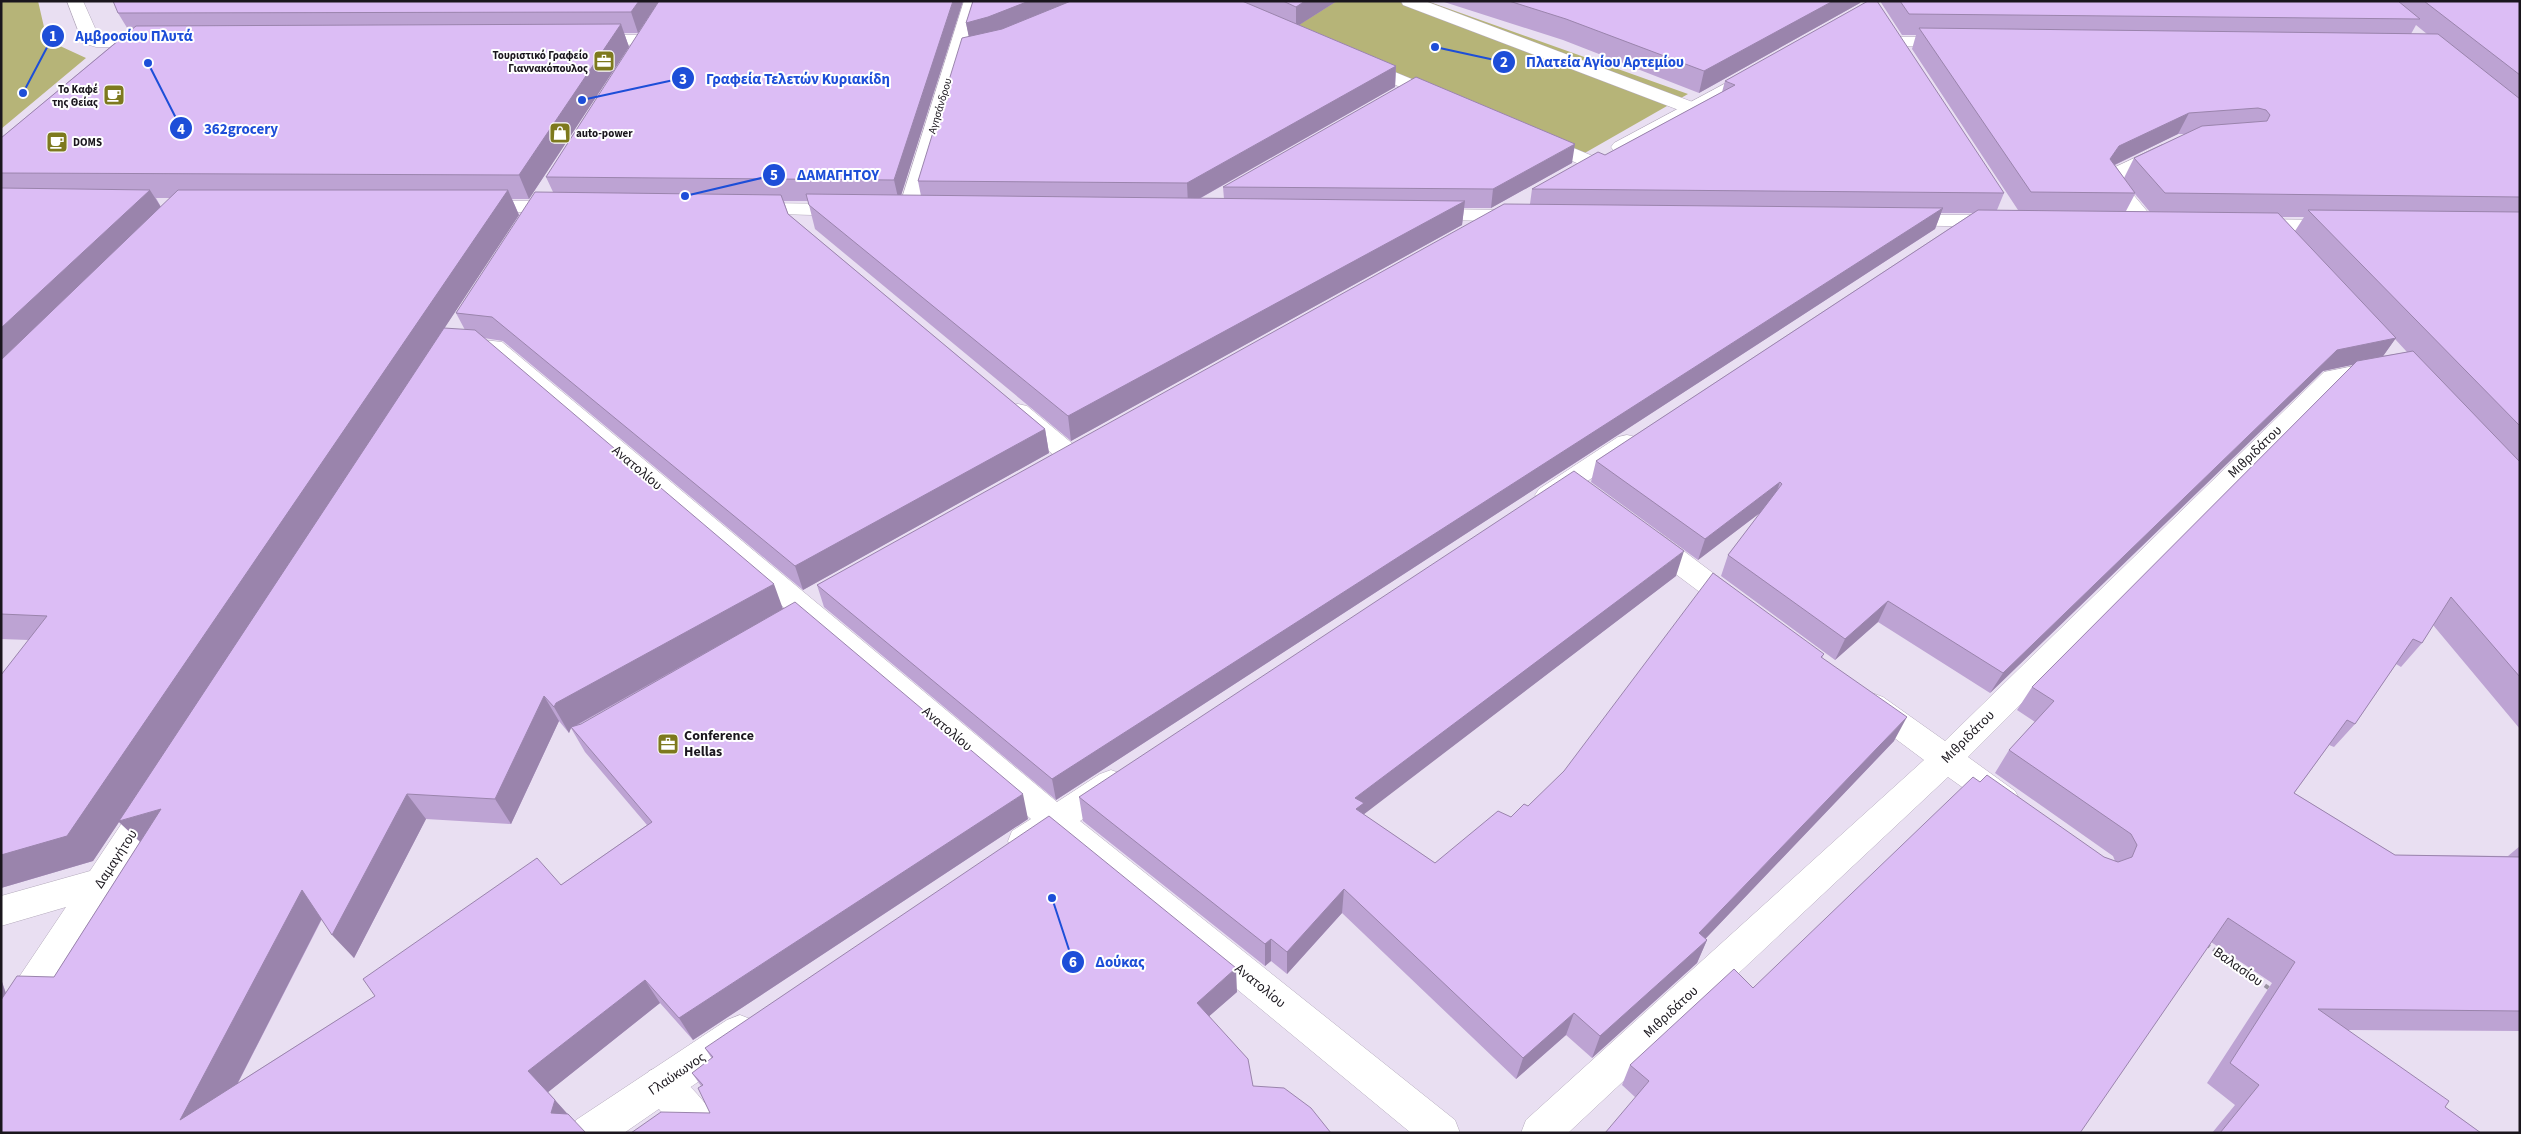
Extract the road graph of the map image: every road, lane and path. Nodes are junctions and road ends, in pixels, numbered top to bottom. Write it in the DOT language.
graph roads {
  1 [pos="75,1"];
  2 [pos="972,1"];
  3 [pos="1409,1"];
  4 [pos="576,40"];
  5 [pos="133,42"];
  6 [pos="172,42"];
  7 [pos="1965,42"];
  8 [pos="1342,55"];
  9 [pos="634,56"];
  10 [pos="1906,58"];
  11 [pos="111,60"];
  12 [pos="1773,62"];
  13 [pos="1414,86"];
  14 [pos="1397,96"];
  15 [pos="1459,105"];
  16 [pos="1690,108"];
  17 [pos="1522,132"];
  18 [pos="2178,144"];
  19 [pos="1593,163"];
  20 [pos="1573,174"];
  21 [pos="543,198"];
  22 [pos="2001,203"];
  23 [pos="458,207"];
  24 [pos="584,207"];
  25 [pos="1533,207"];
  26 [pos="728,209"];
  27 [pos="798,209"];
  28 [pos="1409,215"];
  29 [pos="1498,216"];
  30 [pos="1880,220"];
  31 [pos="1965,221"];
  32 [pos="2119,223"];
  33 [pos="2234,225"];
  34 [pos="2273,225"];
  35 [pos="2352,226"];
  36 [pos="522,231"];
  37 [pos="803,232"];
  38 [pos="1462,235"];
  39 [pos="2294,247"];
  40 [pos="1924,248"];
  41 [pos="450,341"];
  42 [pos="2396,357"];
  43 [pos="1001,398"];
  44 [pos="1652,427"];
  45 [pos="1070,455"];
  46 [pos="1570,481"];
  47 [pos="1594,499"];
  48 [pos="1528,508"];
  49 [pos="1626,522"];
  50 [pos="1754,617"];
  51 [pos="1850,688"];
  52 [pos="1946,759"];
  53 [pos="1130,771"];
  54 [pos="165,782"];
  55 [pos="2027,816"];
  56 [pos="1055,820"];
  57 [pos="998,858"];
  58 [pos="101,882"];
  59 [pos="1,912"];
  60 [pos="2205,943"];
  61 [pos="2278,995"];
  62 [pos="760,1018"];
  63 [pos="1,1036"];
  64 [pos="662,1084"];
  65 [pos="590,1133"];
  66 [pos="704,1133"];
  67 [pos="1441,1133"];
  68 [pos="1540,1133"];
  1 -- 5 [label="street"];
  2 -- 27 [label="street, Αγησάνδρου"];
  3 -- 16 [label="street"];
  4 -- 9 [label="street"];
  5 -- 6 [label="street"];
  5 -- 11 [label="street"];
  7 -- 10 [label="street"];
  8 -- 13 [label="street"];
  12 -- 16 [label="street"];
  13 -- 14 [label="street"];
  13 -- 15 [label="street"];
  16 -- 19 [label="street"];
  17 -- 19 [label="street"];
  18 -- 32 [label="street"];
  19 -- 20 [label="street"];
  21 -- 23 [label="street"];
  21 -- 24 [label="street"];
  21 -- 36 [label="street"];
  22 -- 31 [label="street"];
  25 -- 29 [label="street"];
  26 -- 27 [label="street"];
  27 -- 37 [label="street"];
  28 -- 29 [label="street"];
  29 -- 38 [label="street"];
  30 -- 31 [label="street"];
  31 -- 40 [label="street"];
  33 -- 34 [label="street"];
  34 -- 35 [label="street"];
  34 -- 39 [label="street"];
  41 -- 56 [label="street, Ανατολίου"];
  42 -- 52 [label="street, Μιθριδάτου"];
  43 -- 45 [label="street"];
  44 -- 46 [label="street"];
  46 -- 47 [label="street"];
  46 -- 48 [label="street"];
  49 -- 50 [label="street"];
  51 -- 52 [label="street"];
  52 -- 55 [label="street"];
  52 -- 68 [label="street, Μιθριδάτου"];
  53 -- 56 [label="street"];
  54 -- 58 [label="street, Δαμαγήτου"];
  56 -- 57 [label="street"];
  56 -- 67 [label="street, Ανατολίου"];
  58 -- 59 [label="street"];
  58 -- 63 [label="street, Δαμαγήτου"];
  60 -- 61 [label="path, Βαλασίου"];
  62 -- 64 [label="street, Γλαύκωνος"];
  64 -- 65 [label="street, Γλαύκωνος"];
  64 -- 66 [label="street"];
}
